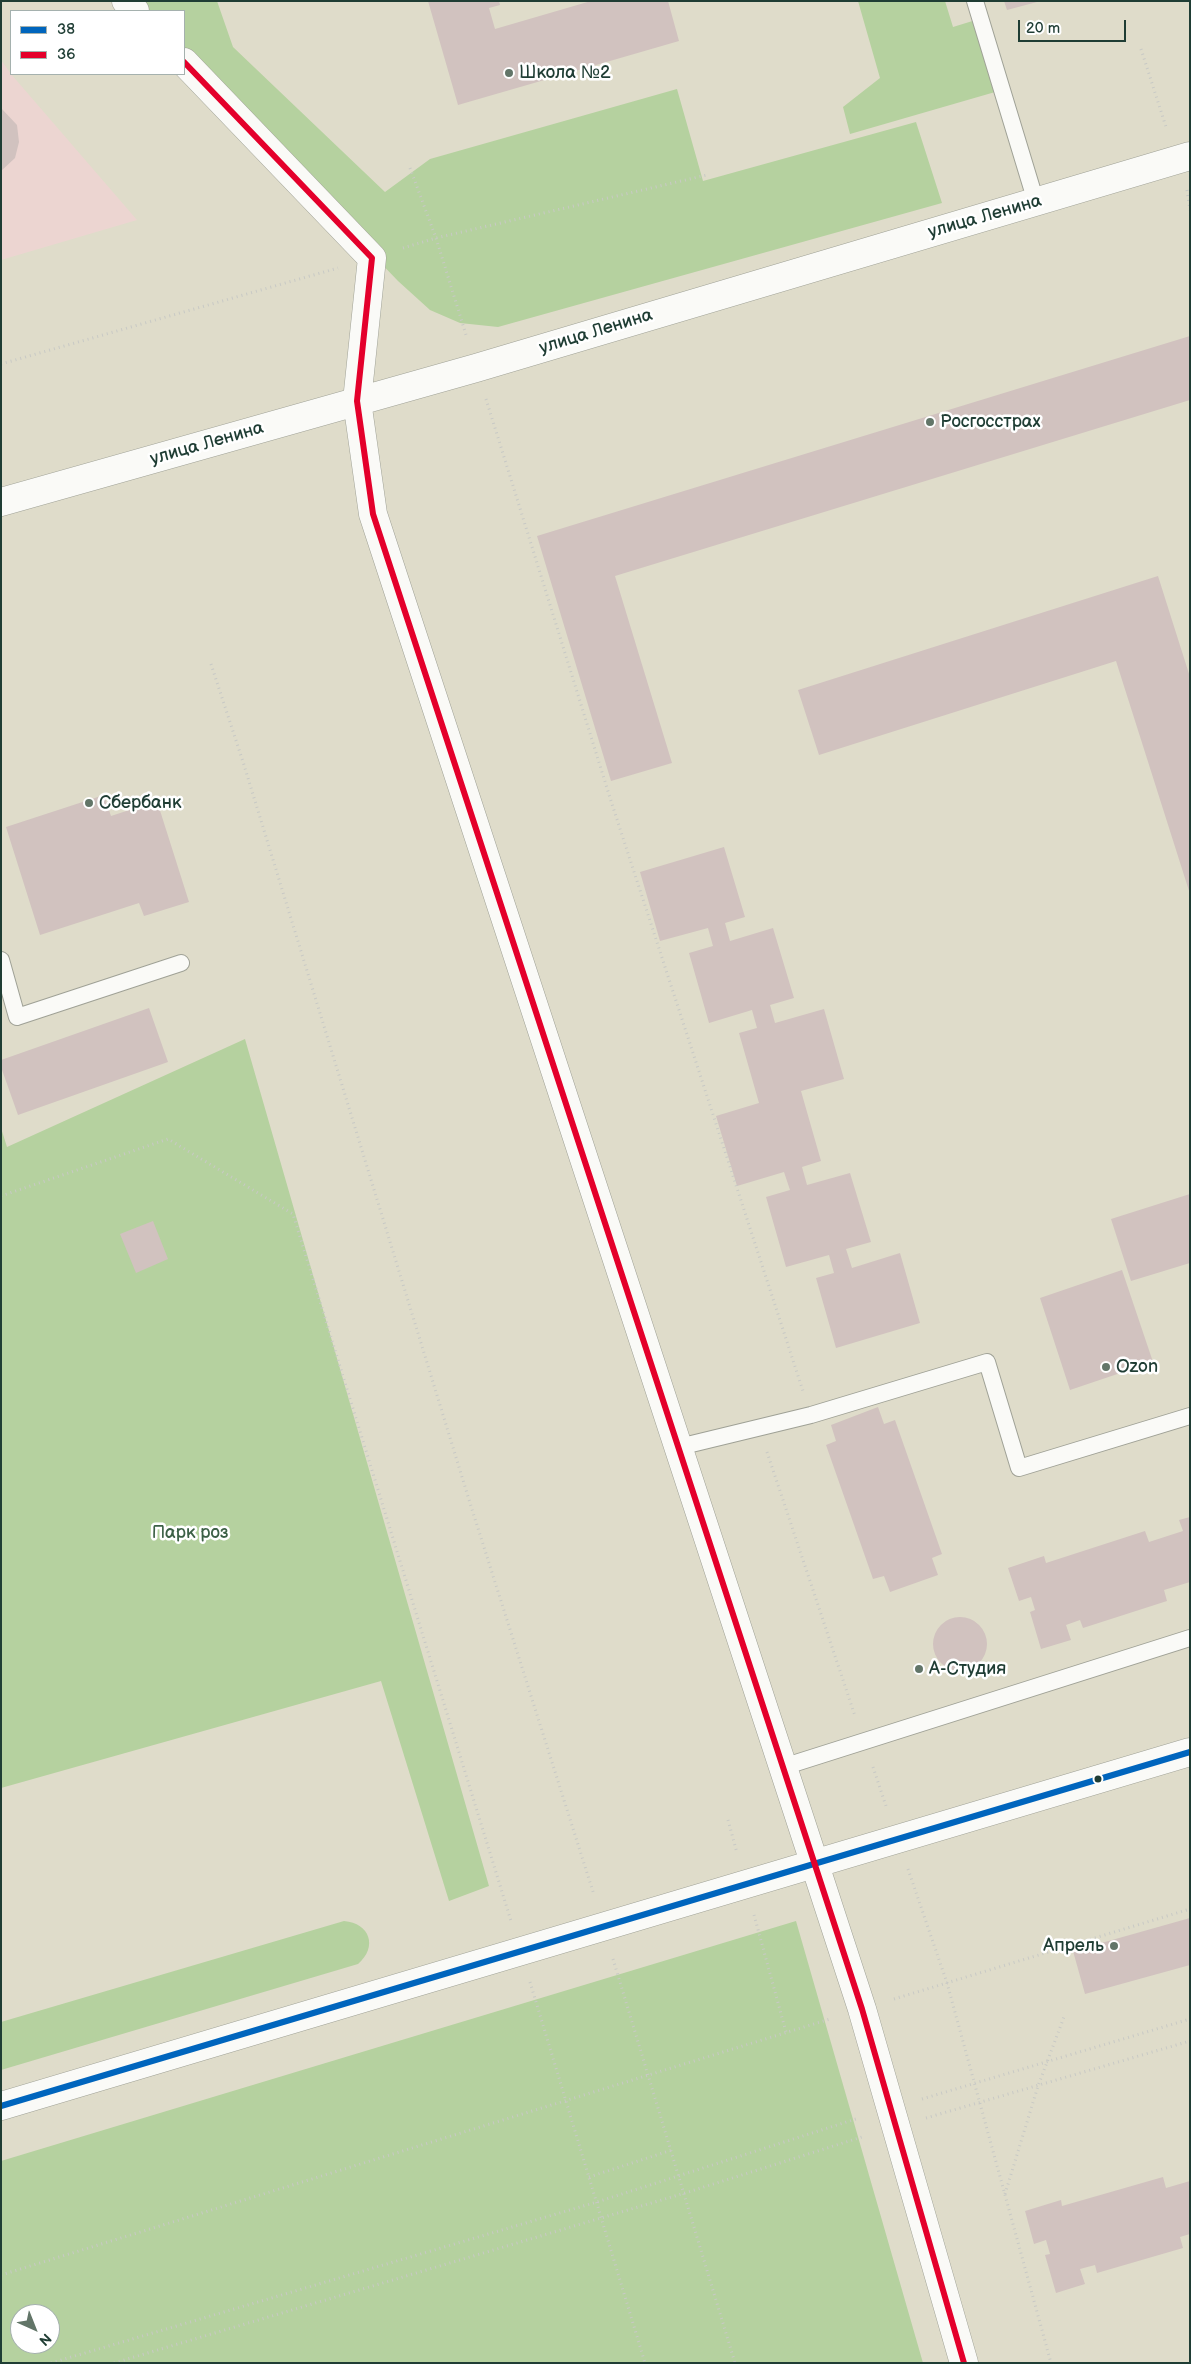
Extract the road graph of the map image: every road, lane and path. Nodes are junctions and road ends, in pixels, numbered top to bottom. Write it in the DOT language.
graph roads {
  1 [pos="126,1"];
  2 [pos="974,1"];
  3 [pos="135,10"];
  4 [pos="185,63"];
  5 [pos="1190,156"];
  6 [pos="410,168"];
  7 [pos="1036,202"];
  8 [pos="476,368"];
  9 [pos="357,401"];
  10 [pos="1,502"];
  11 [pos="211,664"];
  12 [pos="1,960"];
  13 [pos="181,963"];
  14 [pos="1,1196"];
  15 [pos="811,1415"];
  16 [pos="1190,1416"];
  17 [pos="758,1428"];
  18 [pos="679,1447"];
  19 [pos="1190,1638"];
  20 [pos="864,1741"];
  21 [pos="1190,1752"];
  22 [pos="783,1766"];
  23 [pos="728,1820"];
  24 [pos="898,1840"];
  25 [pos="816,1865"];
  26 [pos="746,1885"];
  27 [pos="1190,1909"];
  28 [pos="603,1927"];
  29 [pos="520,1952"];
  30 [pos="947,1983"];
  31 [pos="862,2009"];
  32 [pos="1064,2017"];
  33 [pos="1190,2019"];
  34 [pos="786,2032"];
  35 [pos="1190,2042"];
  36 [pos="1046,2062"];
  37 [pos="650,2074"];
  38 [pos="973,2084"];
  39 [pos="1038,2086"];
  40 [pos="566,2100"];
  41 [pos="979,2103"];
  42 [pos="1,2106"];
  43 [pos="892,2118"];
  44 [pos="672,2150"];
  45 [pos="680,2176"];
  46 [pos="589,2177"];
  47 [pos="685,2193"];
  48 [pos="1005,2196"];
  49 [pos="597,2202"];
  50 [pos="602,2218"];
  51 [pos="1,2275"];
  52 [pos="51,2363"];
  53 [pos="114,2363"];
  54 [pos="645,2363"];
  55 [pos="735,2363"];
  56 [pos="964,2363"];
  57 [pos="1051,2363"];
  1 -- 3 [label="street"];
  2 -- 7 [label="lane"];
  4 -- 9 [label="street"];
  5 -- 7 [label="street, улица Ленина"];
  6 -- 8 [label="path"];
  7 -- 8 [label="street, улица Ленина"];
  8 -- 9 [label="street, улица Ленина"];
  8 -- 15 [label="path"];
  9 -- 10 [label="street, улица Ленина"];
  9 -- 18 [label="street"];
  11 -- 28 [label="path"];
  12 -- 13 [label="lane"];
  14 -- 29 [label="path"];
  15 -- 16 [label="lane"];
  15 -- 17 [label="lane"];
  17 -- 18 [label="lane"];
  17 -- 20 [label="path"];
  18 -- 22 [label="street"];
  19 -- 20 [label="lane"];
  20 -- 22 [label="lane"];
  20 -- 24 [label="path"];
  21 -- 24 [label="street"];
  22 -- 25 [label="street"];
  23 -- 26 [label="path"];
  24 -- 25 [label="street"];
  24 -- 30 [label="path"];
  25 -- 26 [label="street"];
  25 -- 31 [label="street"];
  26 -- 28 [label="street"];
  26 -- 34 [label="path"];
  27 -- 30 [label="path"];
  28 -- 29 [label="street"];
  28 -- 37 [label="path"];
  29 -- 40 [label="path"];
  29 -- 42 [label="street"];
  30 -- 31 [label="path"];
  30 -- 38 [label="path"];
  31 -- 34 [label="path"];
  31 -- 43 [label="street"];
  32 -- 36 [label="path"];
  33 -- 36 [label="path"];
  34 -- 37 [label="path"];
  35 -- 39 [label="path"];
  36 -- 38 [label="path"];
  36 -- 39 [label="path"];
  37 -- 40 [label="path"];
  37 -- 44 [label="path"];
  38 -- 41 [label="path"];
  38 -- 43 [label="path"];
  39 -- 41 [label="path"];
  39 -- 48 [label="path"];
  40 -- 46 [label="path"];
  40 -- 51 [label="path"];
  41 -- 43 [label="path"];
  41 -- 48 [label="path"];
  43 -- 45 [label="path"];
  43 -- 47 [label="path"];
  43 -- 56 [label="street"];
  44 -- 45 [label="path"];
  44 -- 46 [label="path"];
  45 -- 47 [label="path"];
  45 -- 49 [label="path"];
  46 -- 49 [label="path"];
  47 -- 50 [label="path"];
  47 -- 55 [label="path"];
  48 -- 57 [label="path"];
  49 -- 50 [label="path"];
  49 -- 52 [label="path"];
  50 -- 53 [label="path"];
  50 -- 54 [label="path"];
}
